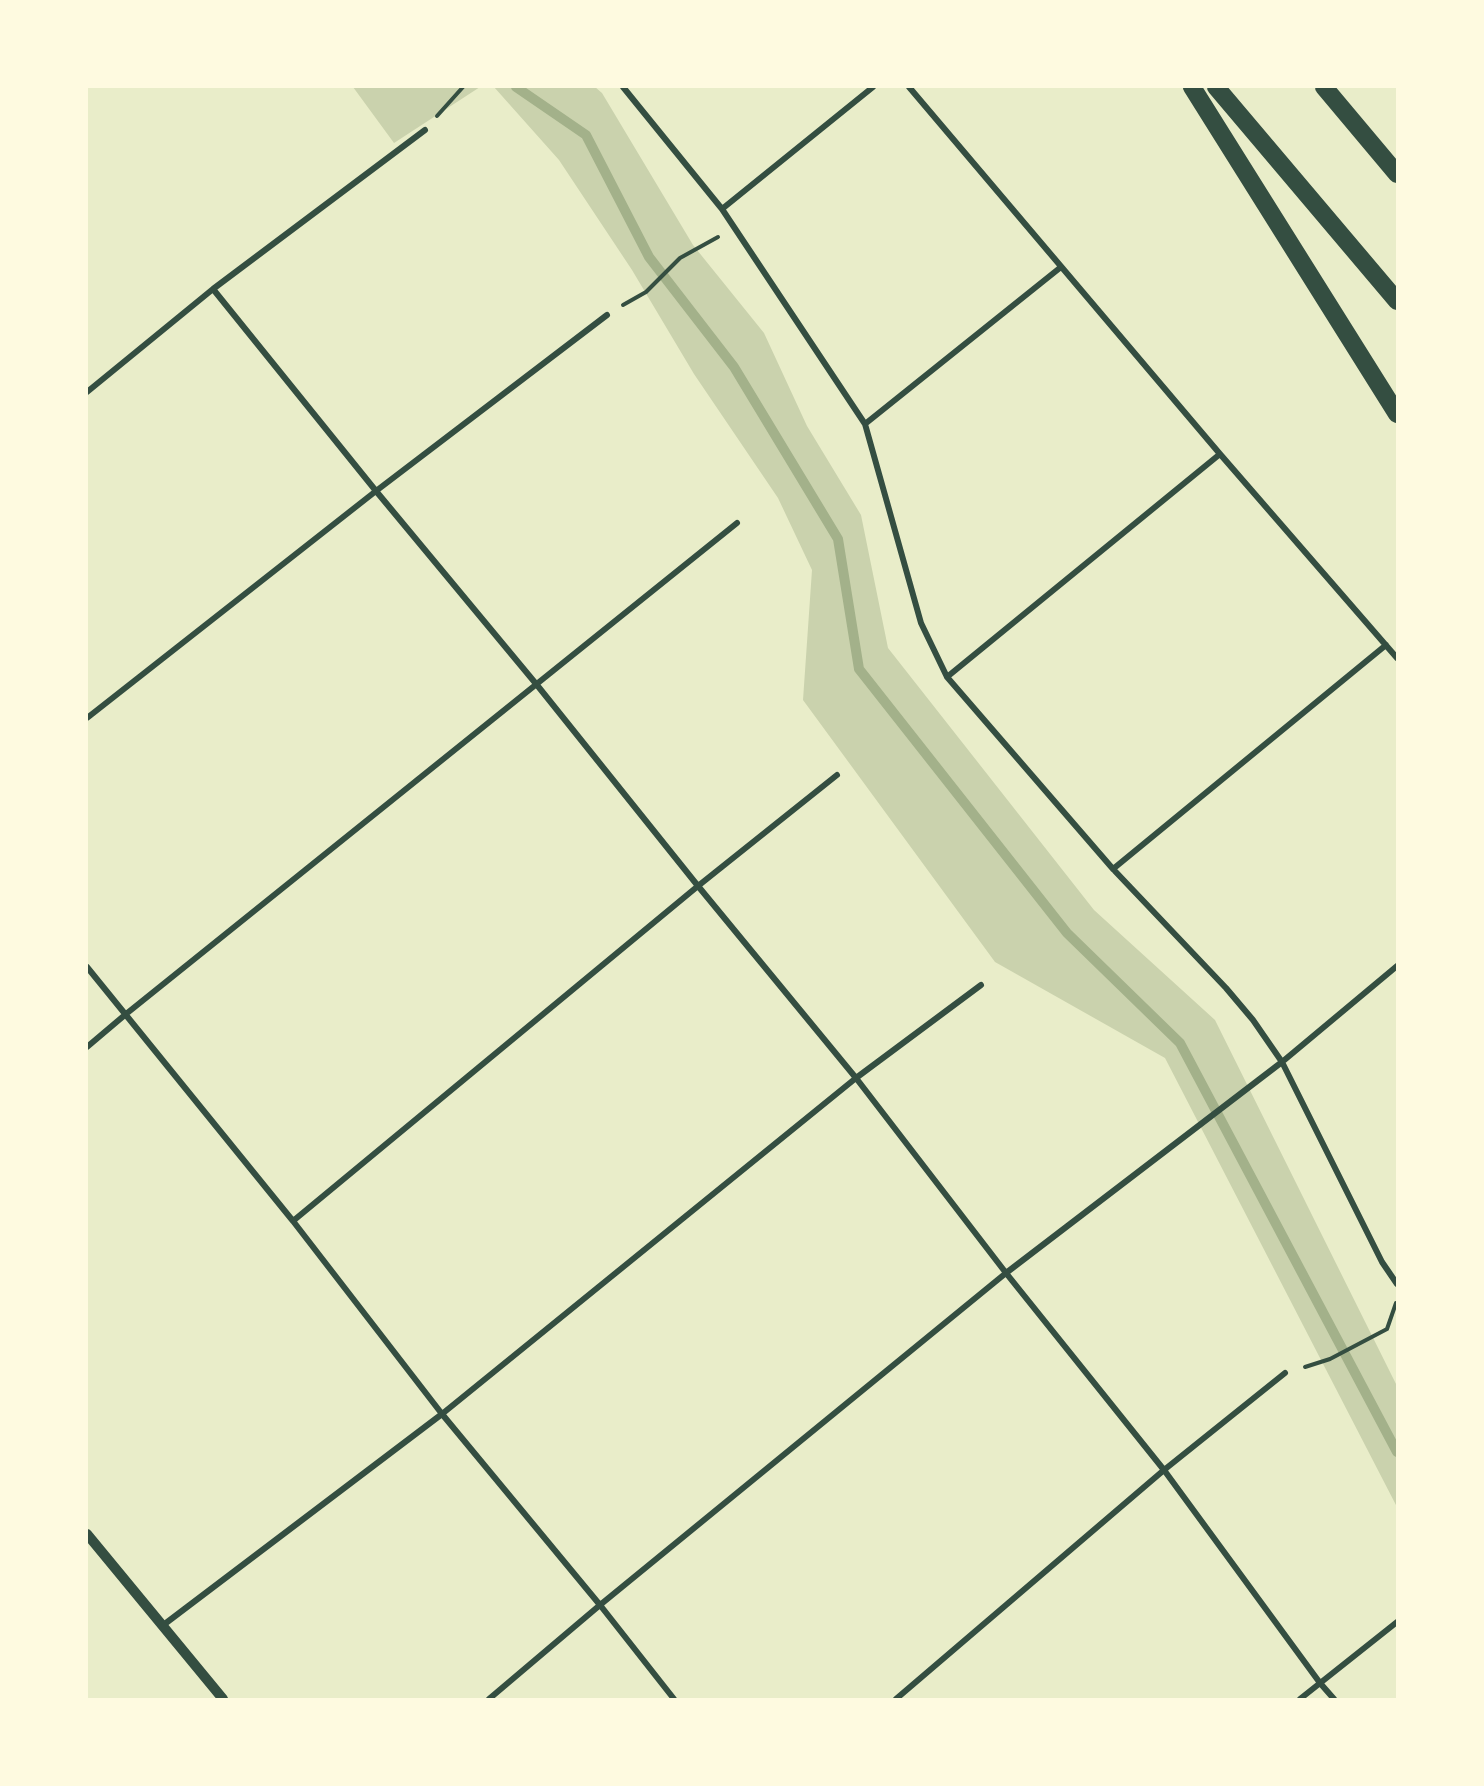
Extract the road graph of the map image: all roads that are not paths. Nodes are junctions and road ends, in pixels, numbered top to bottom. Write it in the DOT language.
graph roads {
  1 [pos="623,87"];
  2 [pos="873,87"];
  3 [pos="909,87"];
  4 [pos="1192,87"];
  5 [pos="1216,87"];
  6 [pos="1323,87"];
  7 [pos="425,130"];
  8 [pos="1397,174"];
  9 [pos="722,209"];
  10 [pos="1061,267"];
  11 [pos="213,289"];
  12 [pos="1397,301"];
  13 [pos="607,315"];
  14 [pos="87,393"];
  15 [pos="1397,414"];
  16 [pos="865,423"];
  17 [pos="1220,454"];
  18 [pos="376,491"];
  19 [pos="737,523"];
  20 [pos="1386,645"];
  21 [pos="1397,658"];
  22 [pos="946,677"];
  23 [pos="537,685"];
  24 [pos="87,718"];
  25 [pos="837,775"];
  26 [pos="1113,869"];
  27 [pos="698,886"];
  28 [pos="1397,966"];
  29 [pos="87,967"];
  30 [pos="981,985"];
  31 [pos="126,1014"];
  32 [pos="87,1047"];
  33 [pos="1282,1062"];
  34 [pos="856,1078"];
  35 [pos="294,1221"];
  36 [pos="1006,1273"];
  37 [pos="1397,1284"];
  38 [pos="1285,1373"];
  39 [pos="442,1414"];
  40 [pos="1164,1470"];
  41 [pos="87,1534"];
  42 [pos="600,1605"];
  43 [pos="1397,1622"];
  44 [pos="162,1626"];
  45 [pos="1320,1683"];
  46 [pos="223,1699"];
  47 [pos="489,1699"];
  48 [pos="674,1699"];
  49 [pos="896,1699"];
  50 [pos="1300,1699"];
  51 [pos="1334,1699"];
  1 -- 9 [label="street"];
  2 -- 9 [label="street"];
  3 -- 10 [label="street"];
  4 -- 15 [label="highway"];
  5 -- 12 [label="highway"];
  6 -- 8 [label="highway"];
  7 -- 11 [label="street"];
  9 -- 16 [label="street"];
  10 -- 16 [label="street"];
  10 -- 17 [label="street"];
  11 -- 14 [label="street"];
  11 -- 18 [label="street"];
  13 -- 18 [label="street"];
  16 -- 22 [label="street"];
  17 -- 20 [label="street"];
  17 -- 22 [label="street"];
  18 -- 23 [label="street"];
  18 -- 24 [label="street"];
  19 -- 23 [label="street"];
  20 -- 21 [label="street"];
  20 -- 26 [label="street"];
  22 -- 26 [label="street"];
  23 -- 27 [label="street"];
  23 -- 31 [label="street"];
  25 -- 27 [label="street"];
  26 -- 33 [label="street"];
  27 -- 34 [label="street"];
  27 -- 35 [label="street"];
  28 -- 33 [label="street"];
  29 -- 31 [label="street"];
  30 -- 34 [label="street"];
  31 -- 32 [label="street"];
  31 -- 35 [label="street"];
  33 -- 36 [label="street"];
  33 -- 37 [label="street"];
  34 -- 36 [label="street"];
  34 -- 39 [label="street"];
  35 -- 39 [label="street"];
  36 -- 40 [label="street"];
  36 -- 42 [label="street"];
  38 -- 40 [label="street"];
  39 -- 42 [label="street"];
  39 -- 44 [label="street"];
  40 -- 45 [label="street"];
  40 -- 49 [label="street"];
  41 -- 44 [label="street"];
  42 -- 47 [label="street"];
  42 -- 48 [label="street"];
  43 -- 45 [label="street"];
  44 -- 46 [label="street"];
  45 -- 50 [label="street"];
  45 -- 51 [label="street"];
}
